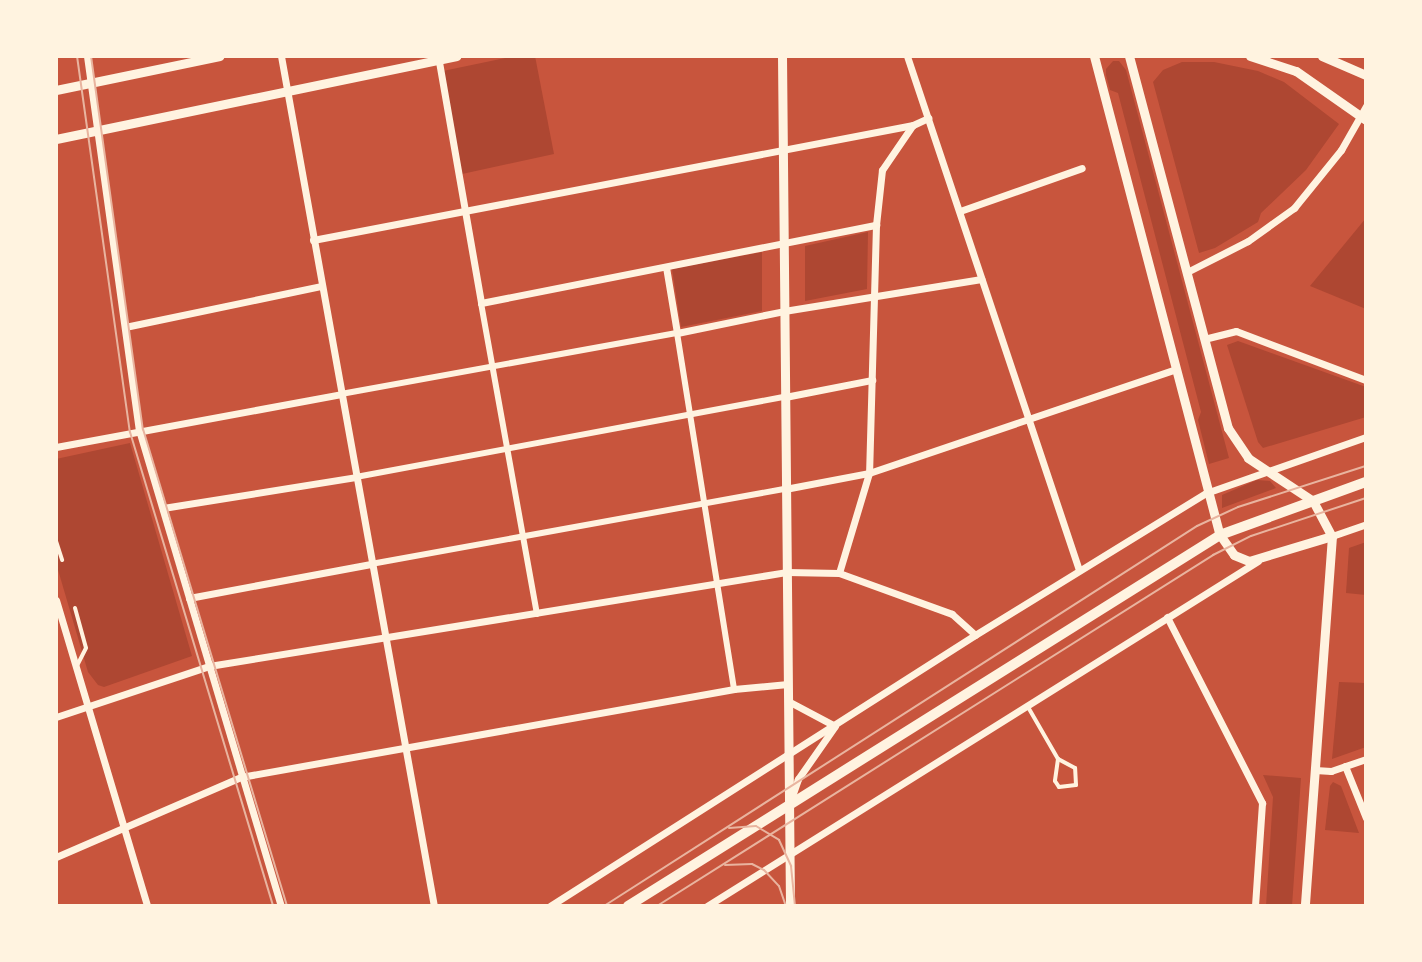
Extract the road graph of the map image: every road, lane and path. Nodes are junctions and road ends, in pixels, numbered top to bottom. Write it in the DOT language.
graph roads {
  1 [pos="87,56"];
  2 [pos="220,56"];
  3 [pos="281,56"];
  4 [pos="456,56"];
  5 [pos="782,56"];
  6 [pos="907,56"];
  7 [pos="1095,56"];
  8 [pos="1129,56"];
  9 [pos="1250,56"];
  10 [pos="1322,56"];
  11 [pos="438,58"];
  12 [pos="1366,75"];
  13 [pos="90,83"];
  14 [pos="56,90"];
  15 [pos="287,90"];
  16 [pos="1366,106"];
  17 [pos="928,118"];
  18 [pos="1363,120"];
  19 [pos="913,125"];
  20 [pos="98,131"];
  21 [pos="56,139"];
  22 [pos="782,149"];
  23 [pos="1082,168"];
  24 [pos="960,211"];
  25 [pos="466,212"];
  26 [pos="876,225"];
  27 [pos="313,240"];
  28 [pos="783,245"];
  29 [pos="666,267"];
  30 [pos="1187,272"];
  31 [pos="981,279"];
  32 [pos="322,286"];
  33 [pos="874,296"];
  34 [pos="481,303"];
  35 [pos="784,311"];
  36 [pos="125,327"];
  37 [pos="677,333"];
  38 [pos="1204,339"];
  39 [pos="492,367"];
  40 [pos="1176,369"];
  41 [pos="872,380"];
  42 [pos="1366,380"];
  43 [pos="341,394"];
  44 [pos="785,397"];
  45 [pos="690,414"];
  46 [pos="1027,422"];
  47 [pos="139,430"];
  48 [pos="1366,437"];
  49 [pos="56,447"];
  50 [pos="506,447"];
  51 [pos="1266,471"];
  52 [pos="869,473"];
  53 [pos="356,477"];
  54 [pos="1366,482"];
  55 [pos="785,489"];
  56 [pos="1206,493"];
  57 [pos="1313,501"];
  58 [pos="704,504"];
  59 [pos="163,508"];
  60 [pos="1366,524"];
  61 [pos="1220,535"];
  62 [pos="523,536"];
  63 [pos="1332,536"];
  64 [pos="56,541"];
  65 [pos="62,560"];
  66 [pos="1259,560"];
  67 [pos="371,564"];
  68 [pos="1079,570"];
  69 [pos="787,572"];
  70 [pos="839,573"];
  71 [pos="718,583"];
  72 [pos="189,598"];
  73 [pos="56,600"];
  74 [pos="75,608"];
  75 [pos="537,614"];
  76 [pos="1167,617"];
  77 [pos="975,635"];
  78 [pos="385,639"];
  79 [pos="209,666"];
  80 [pos="76,668"];
  81 [pos="788,684"];
  82 [pos="734,689"];
  83 [pos="788,701"];
  84 [pos="1026,705"];
  85 [pos="88,707"];
  86 [pos="56,717"];
  87 [pos="835,726"];
  88 [pos="404,746"];
  89 [pos="789,756"];
  90 [pos="1058,759"];
  91 [pos="1366,759"];
  92 [pos="1345,766"];
  93 [pos="1315,770"];
  94 [pos="241,777"];
  95 [pos="789,805"];
  96 [pos="1366,818"];
  97 [pos="123,827"];
  98 [pos="789,855"];
  99 [pos="56,857"];
  100 [pos="147,906"];
  101 [pos="281,906"];
  102 [pos="434,906"];
  103 [pos="550,906"];
  104 [pos="628,906"];
  105 [pos="707,906"];
  106 [pos="790,906"];
  107 [pos="1255,906"];
  108 [pos="1305,906"];
  1 -- 13 [label="street"];
  2 -- 13 [label="street"];
  3 -- 15 [label="street"];
  4 -- 11 [label="street"];
  5 -- 22 [label="street"];
  6 -- 17 [label="street"];
  7 -- 40 [label="street"];
  8 -- 30 [label="street"];
  9 -- 18 [label="street"];
  10 -- 12 [label="street"];
  11 -- 15 [label="street"];
  11 -- 25 [label="street"];
  13 -- 14 [label="street"];
  13 -- 20 [label="street"];
  15 -- 20 [label="street"];
  15 -- 27 [label="street"];
  16 -- 18 [label="street"];
  17 -- 19 [label="street"];
  17 -- 24 [label="street"];
  18 -- 30 [label="street"];
  19 -- 22 [label="street"];
  19 -- 26 [label="street"];
  20 -- 21 [label="street"];
  20 -- 36 [label="street"];
  22 -- 25 [label="street"];
  22 -- 28 [label="street"];
  23 -- 24 [label="street"];
  24 -- 31 [label="street"];
  25 -- 27 [label="street"];
  25 -- 34 [label="street"];
  26 -- 28 [label="street"];
  26 -- 33 [label="street"];
  27 -- 32 [label="street"];
  28 -- 29 [label="street"];
  28 -- 35 [label="street"];
  29 -- 34 [label="street"];
  29 -- 37 [label="street"];
  30 -- 38 [label="street"];
  31 -- 33 [label="street"];
  31 -- 46 [label="street"];
  32 -- 36 [label="street"];
  32 -- 43 [label="street"];
  33 -- 35 [label="street"];
  33 -- 41 [label="street"];
  34 -- 39 [label="street"];
  35 -- 37 [label="street"];
  35 -- 44 [label="street"];
  36 -- 47 [label="street"];
  37 -- 39 [label="street"];
  37 -- 45 [label="street"];
  38 -- 42 [label="street"];
  38 -- 51 [label="street"];
  39 -- 43 [label="street"];
  39 -- 50 [label="street"];
  40 -- 46 [label="street"];
  40 -- 56 [label="street"];
  41 -- 44 [label="street"];
  41 -- 52 [label="street"];
  43 -- 47 [label="street"];
  43 -- 53 [label="street"];
  44 -- 45 [label="street"];
  44 -- 55 [label="street"];
  45 -- 50 [label="street"];
  45 -- 58 [label="street"];
  46 -- 52 [label="street"];
  46 -- 68 [label="street"];
  47 -- 49 [label="street"];
  47 -- 59 [label="street"];
  48 -- 51 [label="street"];
  50 -- 53 [label="street"];
  50 -- 62 [label="street"];
  51 -- 56 [label="street"];
  51 -- 57 [label="street"];
  52 -- 55 [label="street"];
  52 -- 70 [label="street"];
  53 -- 59 [label="street"];
  53 -- 67 [label="street"];
  54 -- 57 [label="main road"];
  55 -- 58 [label="street"];
  55 -- 69 [label="street"];
  56 -- 61 [label="street"];
  56 -- 68 [label="street"];
  57 -- 61 [label="main road"];
  57 -- 63 [label="street"];
  58 -- 62 [label="street"];
  58 -- 71 [label="street"];
  59 -- 72 [label="street"];
  60 -- 63 [label="street"];
  61 -- 66 [label="street"];
  61 -- 95 [label="main road"];
  62 -- 67 [label="street"];
  62 -- 75 [label="street"];
  63 -- 66 [label="street"];
  63 -- 93 [label="street"];
  64 -- 65 [label="lane"];
  66 -- 76 [label="street"];
  67 -- 72 [label="street"];
  67 -- 78 [label="street"];
  68 -- 77 [label="street"];
  69 -- 70 [label="street"];
  69 -- 71 [label="street"];
  69 -- 81 [label="street"];
  70 -- 77 [label="street"];
  71 -- 75 [label="street"];
  71 -- 82 [label="street"];
  72 -- 79 [label="street"];
  73 -- 80 [label="street"];
  74 -- 80 [label="lane"];
  75 -- 78 [label="street"];
  76 -- 84 [label="street"];
  76 -- 107 [label="street"];
  77 -- 87 [label="street"];
  78 -- 79 [label="street"];
  78 -- 88 [label="street"];
  79 -- 85 [label="street"];
  79 -- 94 [label="street"];
  80 -- 85 [label="street"];
  81 -- 82 [label="street"];
  81 -- 83 [label="street"];
  82 -- 88 [label="street"];
  83 -- 87 [label="street"];
  83 -- 89 [label="street"];
  84 -- 90 [label="lane"];
  84 -- 98 [label="street"];
  85 -- 86 [label="street"];
  85 -- 97 [label="street"];
  87 -- 89 [label="street"];
  87 -- 95 [label="street"];
  88 -- 94 [label="street"];
  88 -- 102 [label="street"];
  89 -- 95 [label="street"];
  89 -- 103 [label="street"];
  90 -- 90 [label="lane"];
  91 -- 92 [label="street"];
  92 -- 93 [label="street"];
  92 -- 96 [label="street"];
  93 -- 108 [label="street"];
  94 -- 97 [label="street"];
  94 -- 101 [label="street"];
  95 -- 98 [label="street"];
  95 -- 104 [label="main road"];
  97 -- 99 [label="street"];
  97 -- 100 [label="street"];
  98 -- 105 [label="street"];
  98 -- 106 [label="street"];
}
